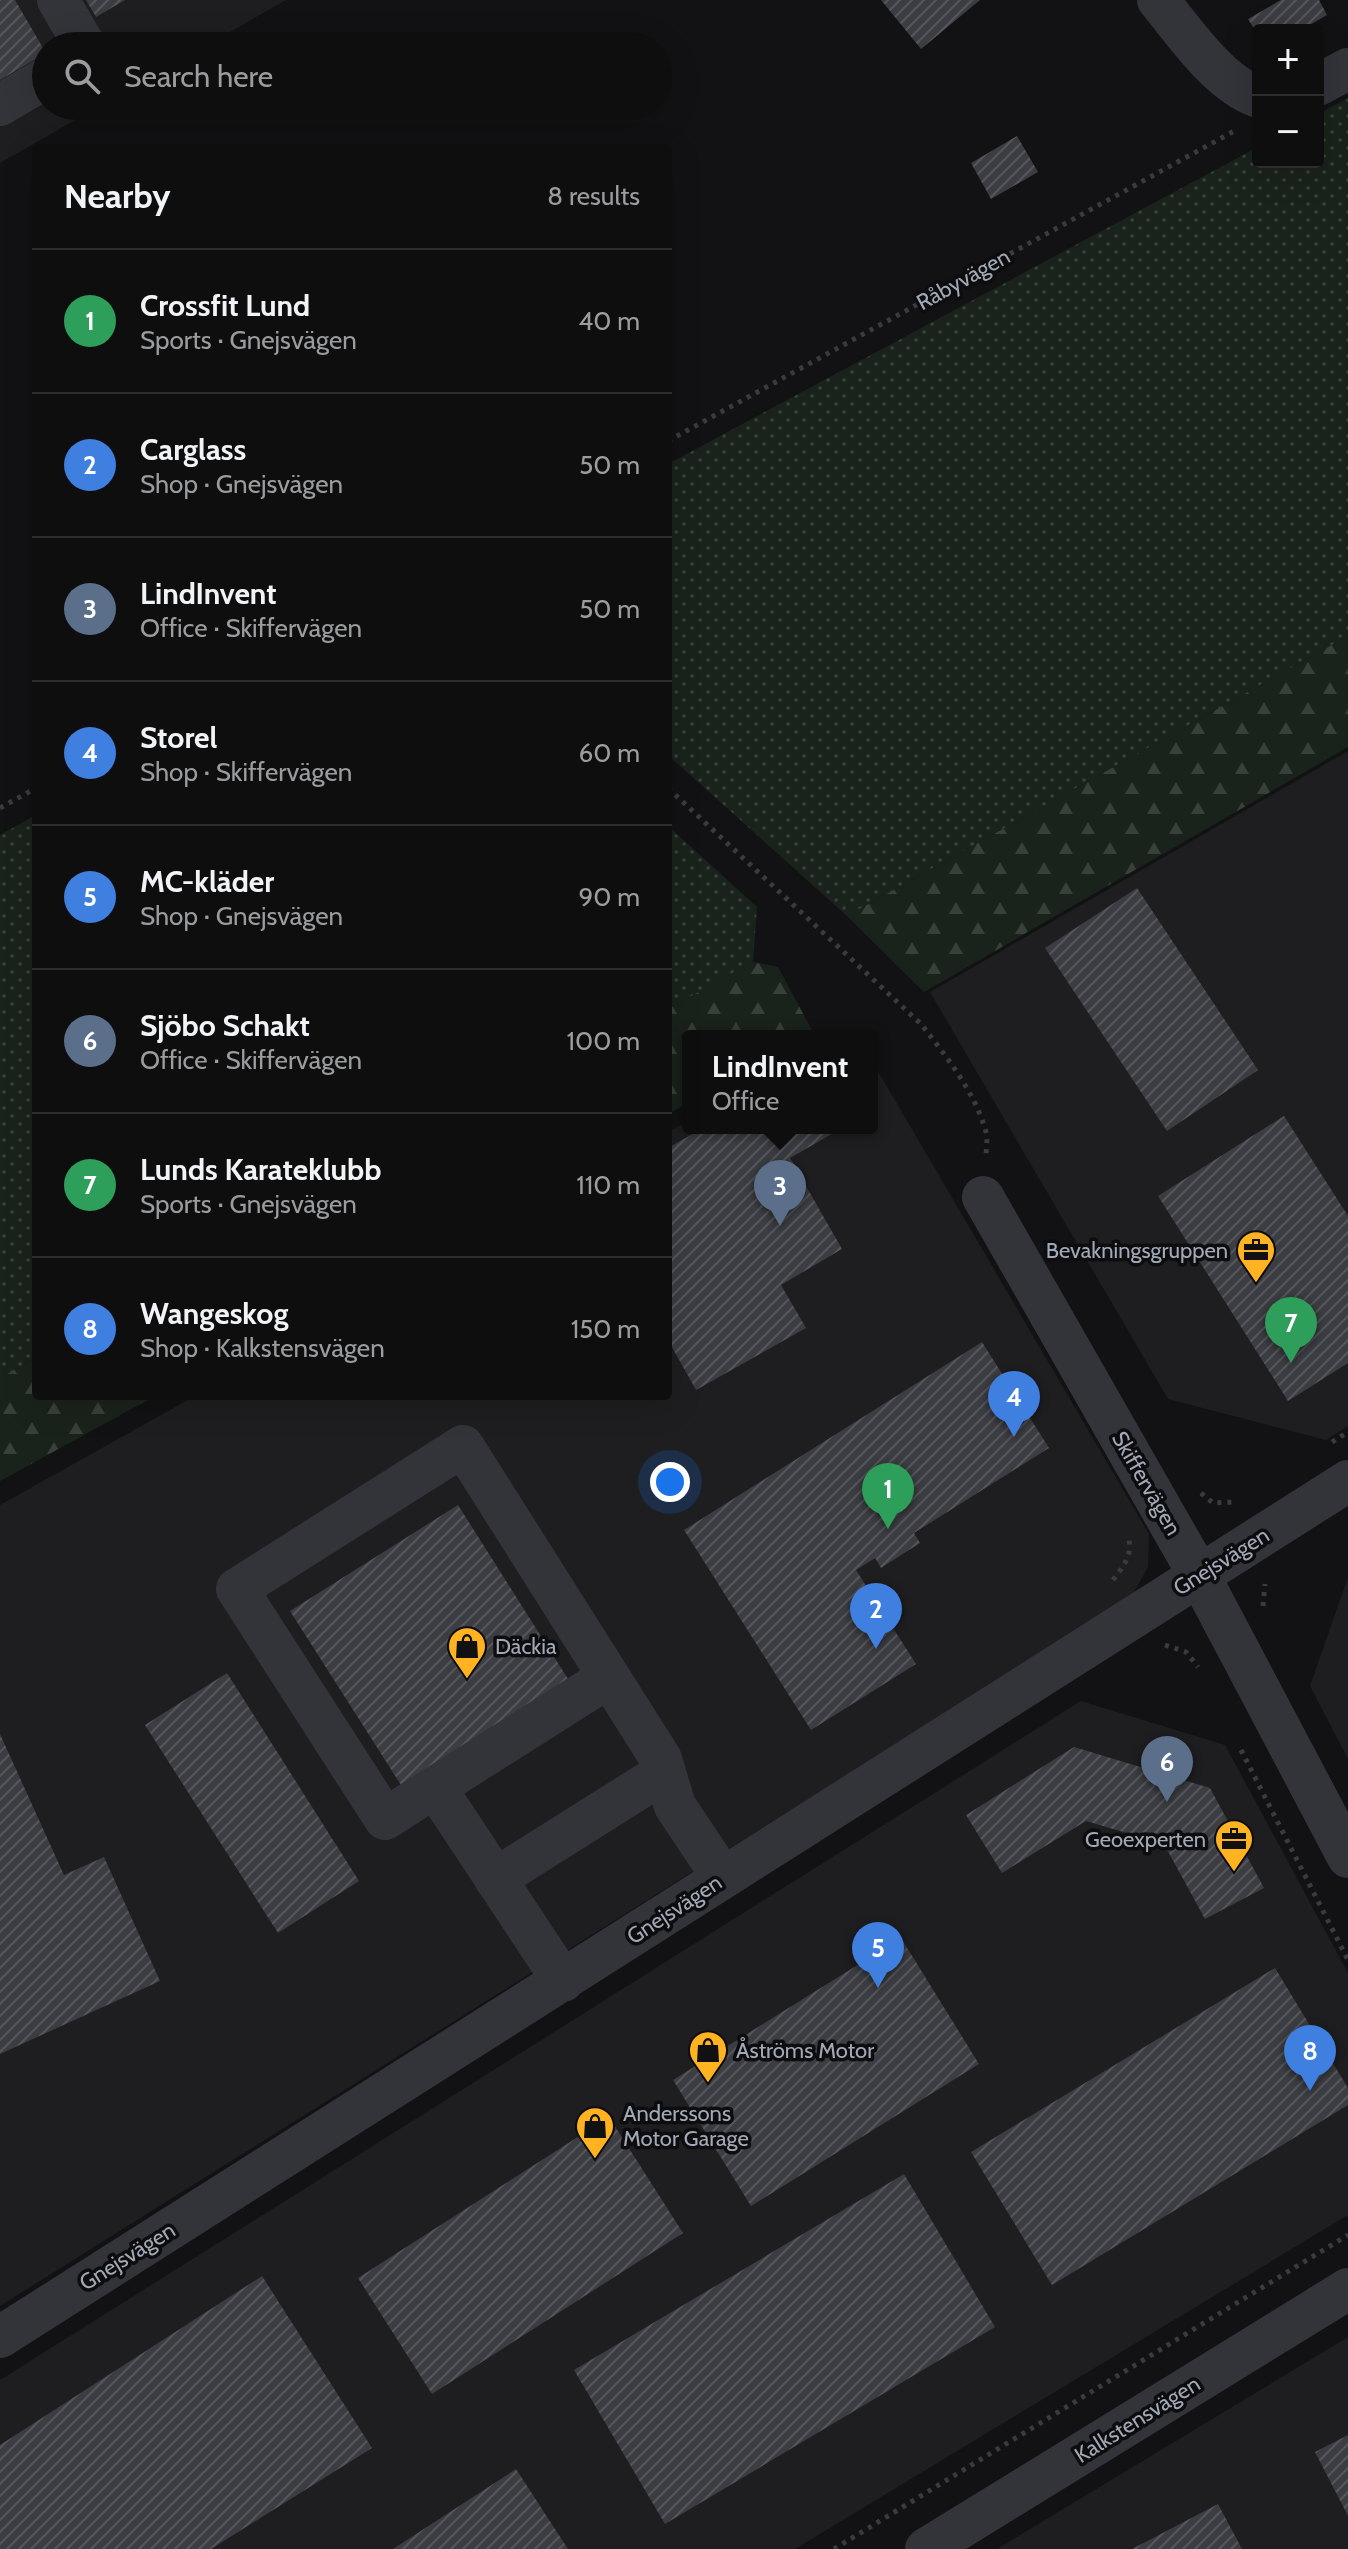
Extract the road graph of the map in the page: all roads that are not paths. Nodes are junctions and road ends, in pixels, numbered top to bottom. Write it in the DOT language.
graph roads {
  1 [pos="58,0"];
  2 [pos="1158,0"];
  3 [pos="77,32"];
  4 [pos="1348,69"];
  5 [pos="1324,82"];
  6 [pos="32,86"];
  7 [pos="0,105"];
  8 [pos="1251,111"];
  9 [pos="983,1197"];
  10 [pos="1348,1481"];
  11 [pos="1199,1575"];
  12 [pos="609,1677"];
  13 [pos="665,1772"];
  14 [pos="435,1787"];
  15 [pos="1348,1857"];
  16 [pos="723,1878"];
  17 [pos="495,1879"];
  18 [pos="563,1981"];
  19 [pos="1348,2289"];
  20 [pos="0,2337"];
  21 [pos="926,2549"];
  1 -- 3 [label="street"];
  2 -- 8 [label="street"];
  4 -- 5 [label="street"];
  6 -- 7 [label="street"];
  9 -- 11 [label="street, Skiffervägen"];
  10 -- 11 [label="street, Gnejsvägen"];
  11 -- 15 [label="street, Skiffervägen"];
  11 -- 16 [label="street, Gnejsvägen"];
  12 -- 13 [label="street"];
  12 -- 14 [label="street"];
  12 -- 14 [label="street"];
  13 -- 16 [label="street"];
  13 -- 17 [label="street"];
  14 -- 17 [label="street"];
  16 -- 18 [label="street, Gnejsvägen"];
  17 -- 18 [label="street"];
  18 -- 20 [label="street, Gnejsvägen"];
  19 -- 21 [label="street, Kalkstensvägen"];
}
